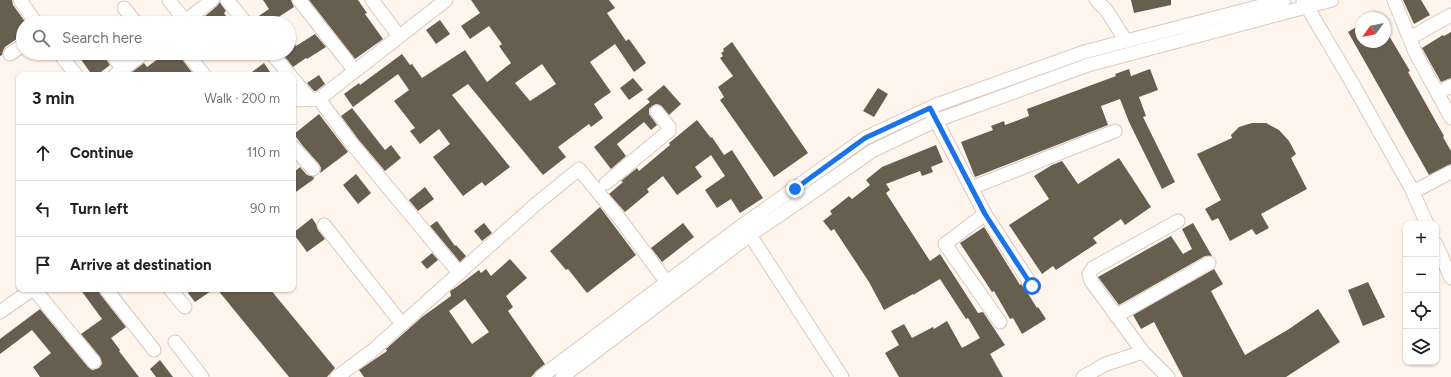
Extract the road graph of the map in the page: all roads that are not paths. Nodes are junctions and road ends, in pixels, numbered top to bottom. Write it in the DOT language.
graph roads {
  1 [pos="20,0"];
  2 [pos="169,0"];
  3 [pos="212,0"];
  4 [pos="227,0"];
  5 [pos="299,0"];
  6 [pos="372,0"];
  7 [pos="446,0"];
  8 [pos="1096,0"];
  9 [pos="1284,0"];
  10 [pos="1332,0"];
  11 [pos="1394,0"];
  12 [pos="1305,4"];
  13 [pos="124,8"];
  14 [pos="1451,14"];
  15 [pos="31,16"];
  16 [pos="130,16"];
  17 [pos="180,16"];
  18 [pos="192,16"];
  19 [pos="240,16"];
  20 [pos="399,36"];
  21 [pos="1410,38"];
  22 [pos="1126,41"];
  23 [pos="16,50"];
  24 [pos="10,54"];
  25 [pos="64,60"];
  26 [pos="114,60"];
  27 [pos="135,60"];
  28 [pos="192,60"];
  29 [pos="277,60"];
  30 [pos="355,71"];
  31 [pos="74,72"];
  32 [pos="119,72"];
  33 [pos="202,72"];
  34 [pos="287,72"];
  35 [pos="296,82"];
  36 [pos="1451,86"];
  37 [pos="1438,93"];
  38 [pos="296,100"];
  39 [pos="315,100"];
  40 [pos="930,108"];
  41 [pos="657,112"];
  42 [pos="1451,118"];
  43 [pos="935,120"];
  44 [pos="1114,131"];
  45 [pos="296,149"];
  46 [pos="313,169"];
  47 [pos="1451,172"];
  48 [pos="601,187"];
  49 [pos="971,188"];
  50 [pos="1413,192"];
  51 [pos="985,214"];
  52 [pos="1178,221"];
  53 [pos="1426,221"];
  54 [pos="324,225"];
  55 [pos="750,234"];
  56 [pos="1439,251"];
  57 [pos="1209,263"];
  58 [pos="459,273"];
  59 [pos="1451,278"];
  60 [pos="1032,286"];
  61 [pos="670,287"];
  62 [pos="29,292"];
  63 [pos="36,292"];
  64 [pos="108,292"];
  65 [pos="172,292"];
  66 [pos="185,307"];
  67 [pos="0,312"];
  68 [pos="1116,316"];
  69 [pos="1000,322"];
  70 [pos="402,324"];
  71 [pos="175,342"];
  72 [pos="154,350"];
  73 [pos="1143,352"];
  74 [pos="94,362"];
  75 [pos="202,377"];
  76 [pos="337,377"];
  77 [pos="541,377"];
  78 [pos="562,377"];
  79 [pos="842,377"];
  80 [pos="1083,377"];
  81 [pos="1168,377"];
  1 -- 15 [label="street"];
  2 -- 17 [label="street"];
  3 -- 18 [label="street"];
  4 -- 19 [label="street"];
  5 -- 30 [label="street"];
  6 -- 20 [label="street"];
  7 -- 20 [label="street"];
  8 -- 22 [label="street"];
  9 -- 22 [label="street"];
  10 -- 12 [label="street"];
  11 -- 21 [label="street"];
  12 -- 43 [label="street"];
  12 -- 50 [label="street"];
  13 -- 16 [label="street"];
  14 -- 21 [label="street"];
  20 -- 30 [label="street"];
  21 -- 37 [label="street"];
  22 -- 40 [label="street"];
  23 -- 24 [label="street"];
  25 -- 31 [label="street"];
  26 -- 32 [label="street"];
  27 -- 32 [label="street"];
  28 -- 33 [label="street"];
  29 -- 34 [label="street"];
  30 -- 39 [label="street"];
  35 -- 39 [label="street"];
  36 -- 37 [label="street"];
  37 -- 42 [label="street"];
  38 -- 39 [label="street"];
  39 -- 58 [label="street"];
  40 -- 43 [label="street"];
  40 -- 61 [label="street"];
  41 -- 48 [label="street"];
  43 -- 49 [label="street"];
  43 -- 55 [label="street"];
  44 -- 49 [label="street"];
  45 -- 46 [label="street"];
  47 -- 50 [label="street"];
  48 -- 58 [label="street"];
  48 -- 61 [label="street"];
  49 -- 51 [label="street"];
  50 -- 53 [label="street"];
  51 -- 60 [label="street"];
  51 -- 69 [label="street"];
  52 -- 68 [label="street"];
  54 -- 70 [label="street"];
  55 -- 61 [label="street"];
  55 -- 79 [label="street"];
  56 -- 59 [label="street"];
  57 -- 68 [label="street"];
  58 -- 70 [label="street"];
  61 -- 77 [label="street"];
  61 -- 78 [label="street"];
  62 -- 67 [label="street"];
  63 -- 74 [label="street"];
  64 -- 72 [label="street"];
  65 -- 66 [label="street"];
  68 -- 73 [label="street"];
  70 -- 76 [label="street"];
  71 -- 75 [label="street"];
  73 -- 80 [label="street"];
  73 -- 81 [label="street"];
}
